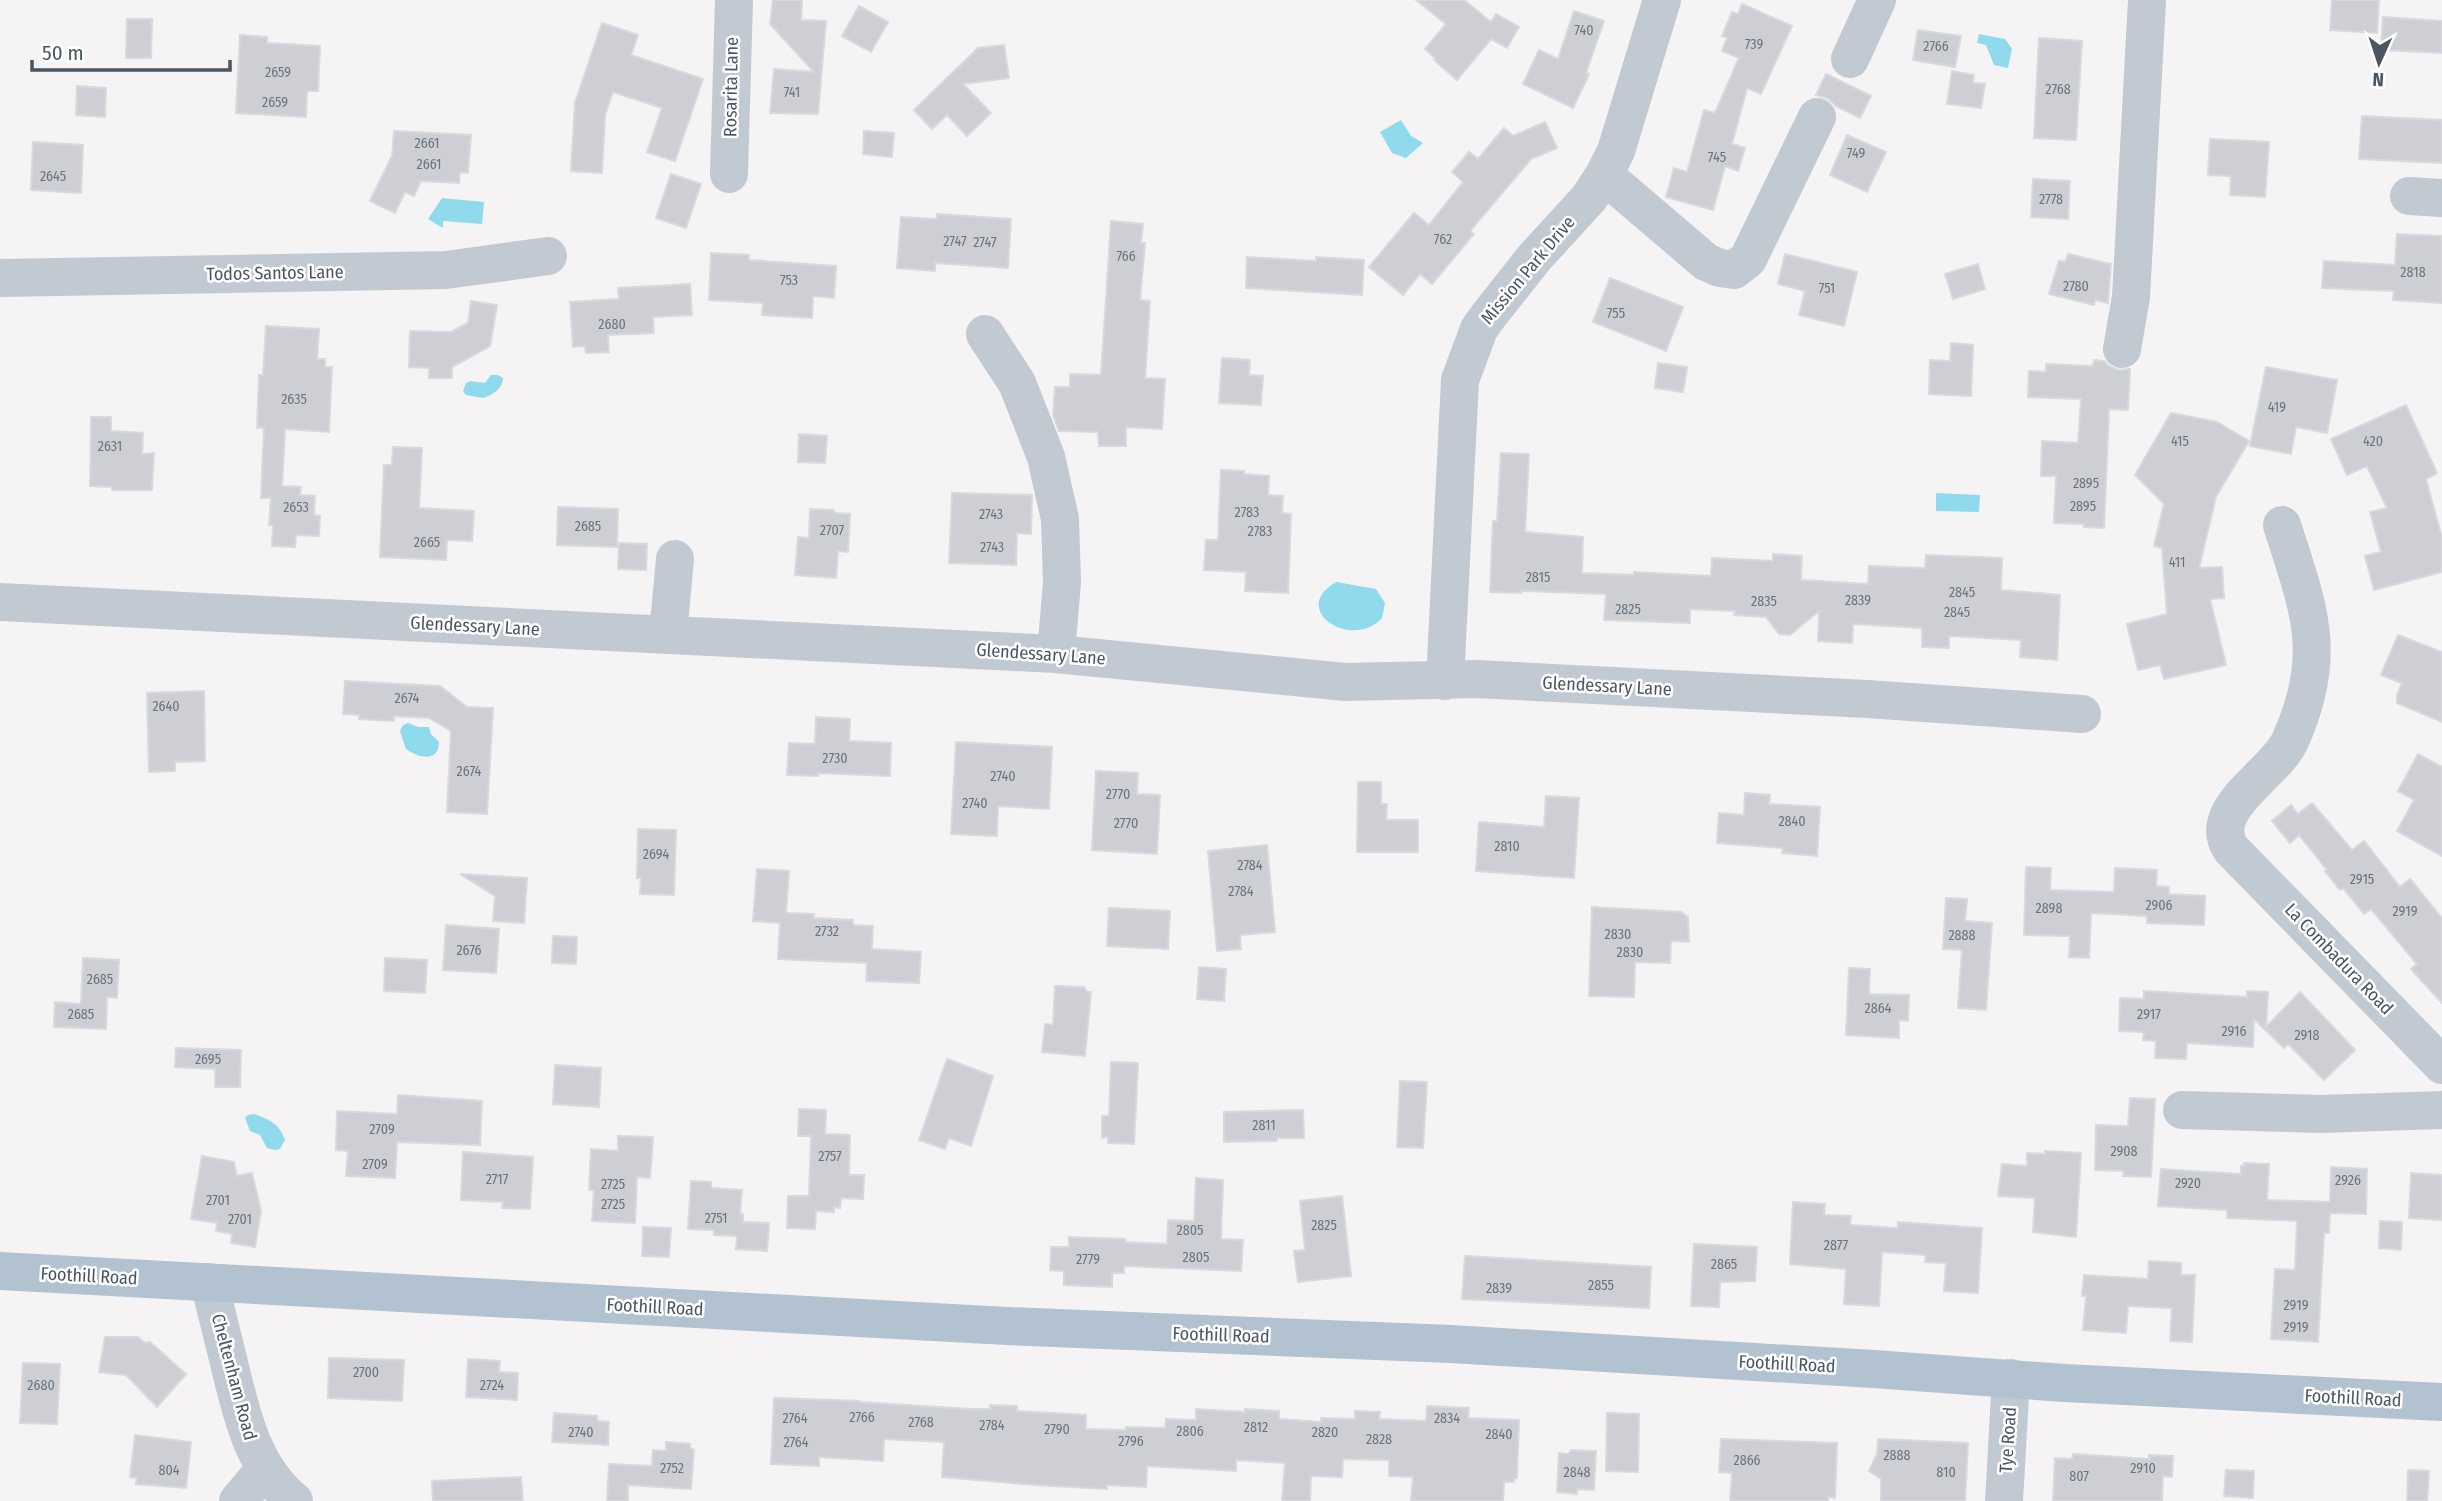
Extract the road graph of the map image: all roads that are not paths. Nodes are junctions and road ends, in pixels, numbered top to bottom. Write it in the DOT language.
graph roads {
  1 [pos="734,0"];
  2 [pos="1662,0"];
  3 [pos="1877,0"];
  4 [pos="2147,0"];
  5 [pos="1850,59"];
  6 [pos="1817,117"];
  7 [pos="729,174"];
  8 [pos="1604,175"];
  9 [pos="548,256"];
  10 [pos="0,278"];
  11 [pos="985,334"];
  12 [pos="2122,349"];
  13 [pos="2282,525"];
  14 [pos="675,559"];
  15 [pos="0,602"];
  16 [pos="668,635"];
  17 [pos="1056,654"];
  18 [pos="1445,681"];
  19 [pos="2082,714"];
  20 [pos="2442,1065"];
  21 [pos="2182,1110"];
  22 [pos="2442,1110"];
  23 [pos="0,1271"];
  24 [pos="209,1282"];
  25 [pos="2011,1378"];
  26 [pos="2442,1402"];
  27 [pos="265,1469"];
  28 [pos="238,1501"];
  29 [pos="294,1501"];
  30 [pos="2004,1501"];
  1 -- 7 [label="street, Rosarita Lane"];
  2 -- 8 [label="street, Mission Park Drive"];
  3 -- 5 [label="street"];
  4 -- 12 [label="street"];
  6 -- 8 [label="street"];
  8 -- 18 [label="street, Mission Park Drive"];
  9 -- 10 [label="street, Todos Santos Lane"];
  11 -- 17 [label="street"];
  13 -- 20 [label="street, La Combadura Road"];
  14 -- 16 [label="street"];
  15 -- 16 [label="street, Glendessary Lane"];
  16 -- 17 [label="street, Glendessary Lane"];
  17 -- 18 [label="street, Glendessary Lane"];
  18 -- 19 [label="street, Glendessary Lane"];
  21 -- 22 [label="street"];
  23 -- 24 [label="main road, Foothill Road"];
  24 -- 25 [label="main road, Foothill Road"];
  24 -- 27 [label="street, Cheltenham Road"];
  25 -- 26 [label="main road, Foothill Road"];
  25 -- 30 [label="street, Tye Road"];
  27 -- 28 [label="street"];
  27 -- 29 [label="street, Cheltenham Road"];
}
